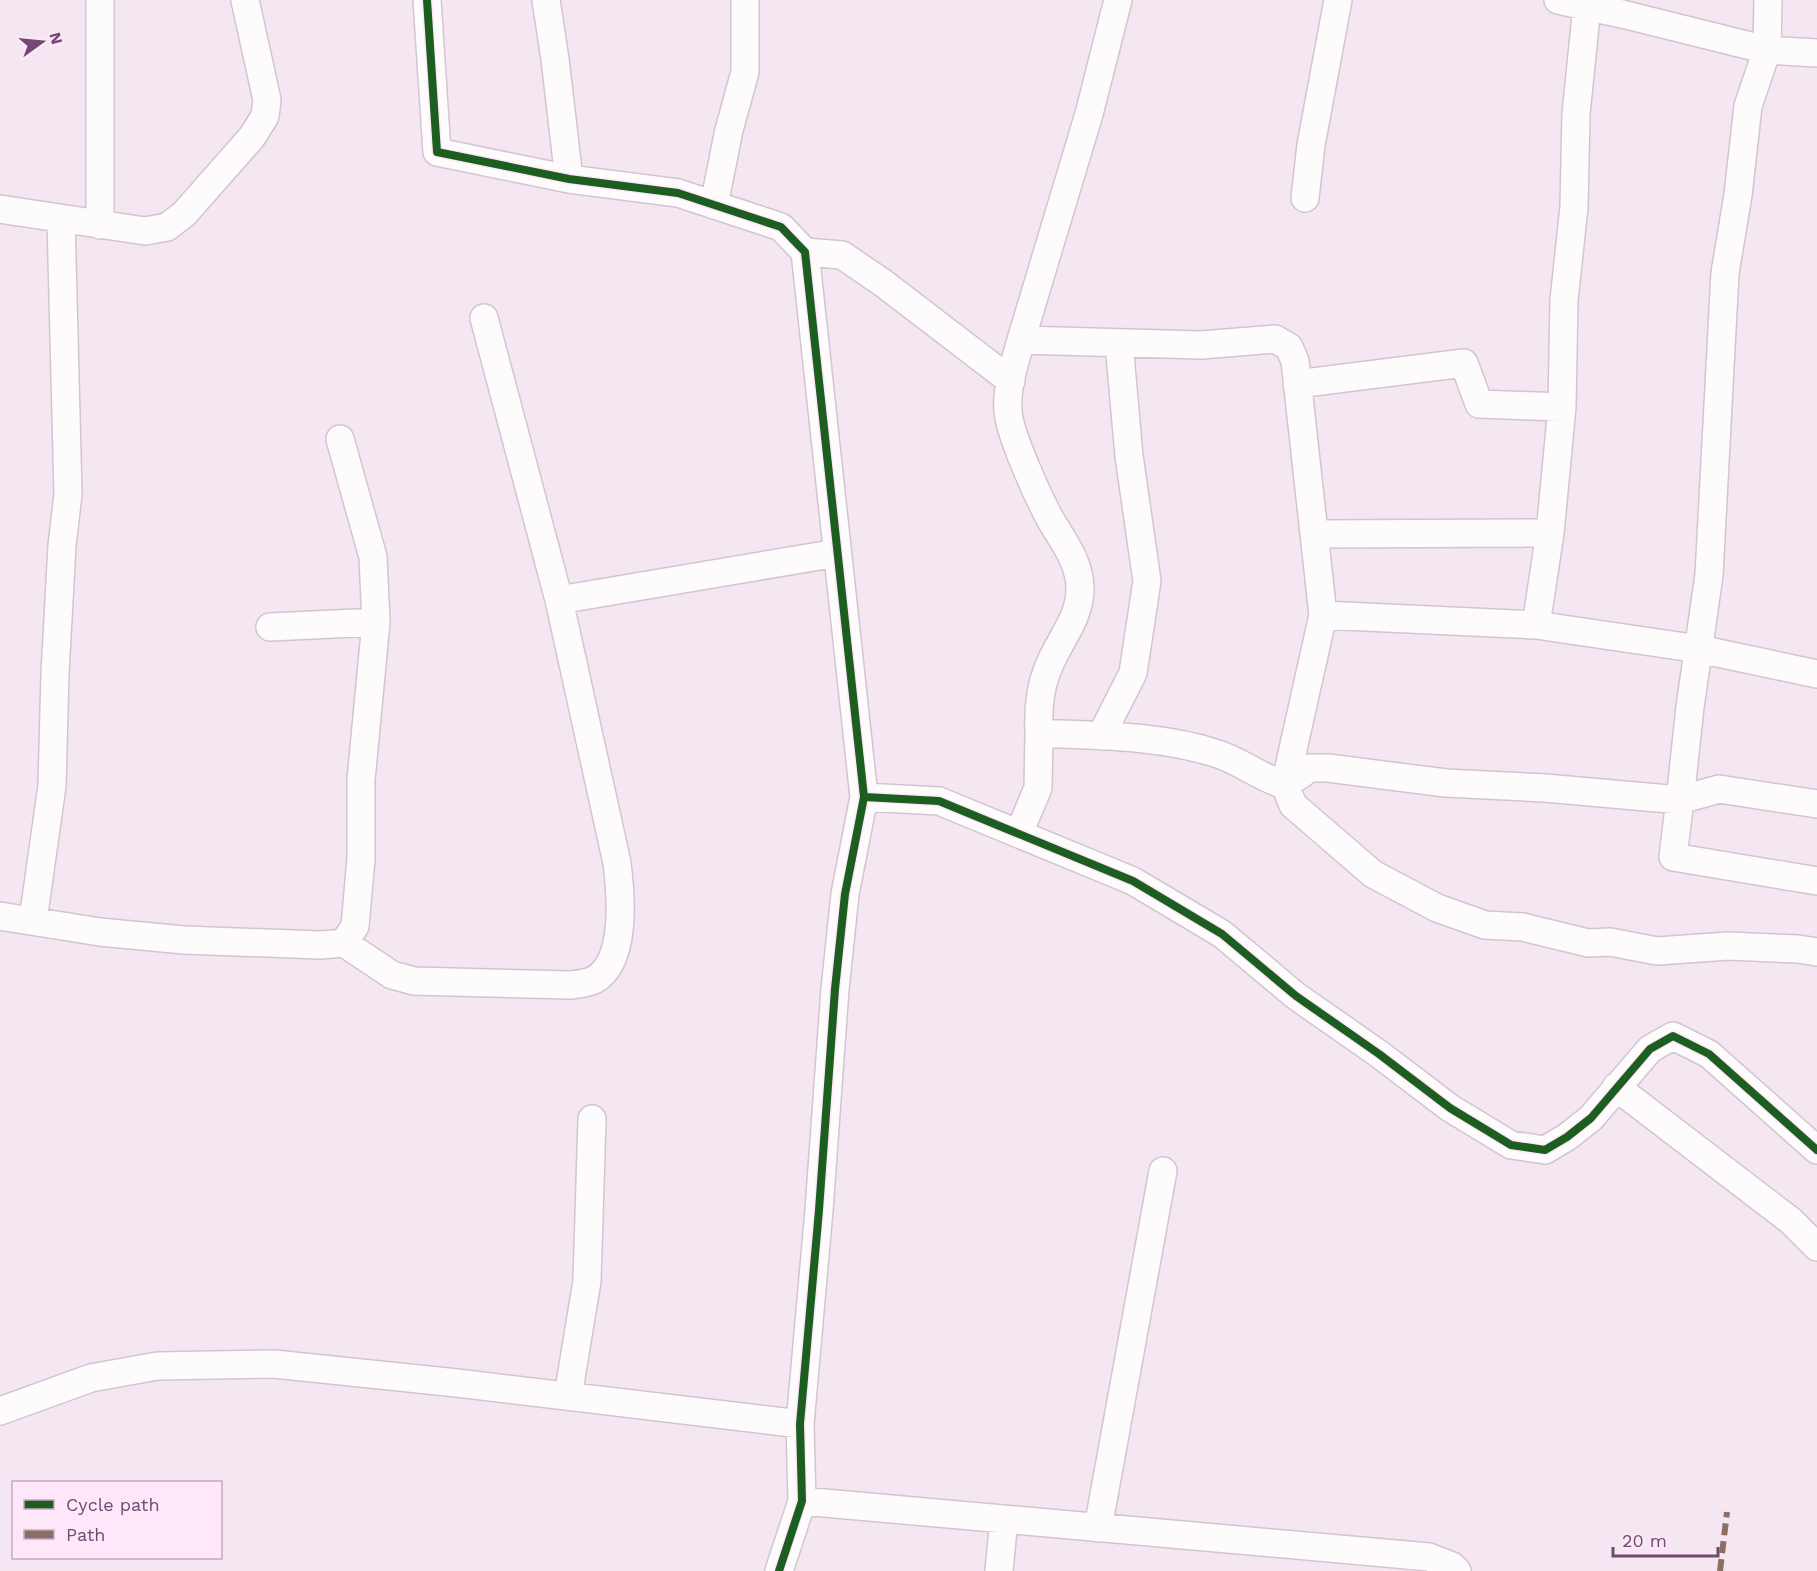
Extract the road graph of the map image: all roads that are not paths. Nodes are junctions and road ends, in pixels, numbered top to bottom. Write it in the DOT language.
graph roads {
  1 [pos="100,0"];
  2 [pos="245,0"];
  3 [pos="427,0"];
  4 [pos="546,0"];
  5 [pos="745,0"];
  6 [pos="1118,0"];
  7 [pos="1338,0"];
  8 [pos="1558,0"];
  9 [pos="1768,0"];
  10 [pos="1587,6"];
  11 [pos="1623,7"];
  12 [pos="1767,50"];
  13 [pos="1817,53"];
  14 [pos="568,179"];
  15 [pos="1305,198"];
  16 [pos="714,204"];
  17 [pos="0,209"];
  18 [pos="61,219"];
  19 [pos="100,225"];
  20 [pos="806,252"];
  21 [pos="484,318"];
  22 [pos="1021,340"];
  23 [pos="1119,344"];
  24 [pos="1011,381"];
  25 [pos="1297,384"];
  26 [pos="1562,407"];
  27 [pos="340,439"];
  28 [pos="1550,533"];
  29 [pos="1315,534"];
  30 [pos="837,554"];
  31 [pos="559,600"];
  32 [pos="1323,615"];
  33 [pos="376,622"];
  34 [pos="1536,625"];
  35 [pos="270,627"];
  36 [pos="1699,650"];
  37 [pos="1817,674"];
  38 [pos="1039,733"];
  39 [pos="1101,736"];
  40 [pos="1286,784"];
  41 [pos="864,797"];
  42 [pos="1680,800"];
  43 [pos="1817,804"];
  44 [pos="1019,833"];
  45 [pos="1817,881"];
  46 [pos="0,916"];
  47 [pos="33,921"];
  48 [pos="344,943"];
  49 [pos="1817,952"];
  50 [pos="1616,1086"];
  51 [pos="592,1119"];
  52 [pos="1817,1150"];
  53 [pos="1163,1171"];
  54 [pos="1817,1247"];
  55 [pos="567,1396"];
  56 [pos="0,1411"];
  57 [pos="800,1424"];
  58 [pos="802,1501"];
  59 [pos="1004,1519"];
  60 [pos="1098,1528"];
  61 [pos="779,1571"];
  62 [pos="999,1571"];
  63 [pos="1457,1571"];
  1 -- 19 [label="street"];
  2 -- 19 [label="street"];
  3 -- 14 [label="street"];
  4 -- 14 [label="street"];
  5 -- 16 [label="street"];
  6 -- 22 [label="street"];
  7 -- 15 [label="street"];
  8 -- 10 [label="street"];
  9 -- 12 [label="street"];
  10 -- 11 [label="street"];
  10 -- 26 [label="street"];
  11 -- 12 [label="street"];
  12 -- 13 [label="street"];
  12 -- 36 [label="street"];
  14 -- 16 [label="street"];
  16 -- 20 [label="street"];
  17 -- 18 [label="street"];
  18 -- 19 [label="street"];
  18 -- 47 [label="street"];
  20 -- 24 [label="street"];
  20 -- 30 [label="street"];
  21 -- 31 [label="street"];
  22 -- 23 [label="street"];
  22 -- 24 [label="street"];
  23 -- 25 [label="street"];
  23 -- 39 [label="street"];
  24 -- 38 [label="street"];
  25 -- 26 [label="street"];
  25 -- 29 [label="street"];
  26 -- 28 [label="street"];
  27 -- 33 [label="street"];
  28 -- 29 [label="street"];
  28 -- 34 [label="street"];
  29 -- 32 [label="street"];
  30 -- 31 [label="street"];
  30 -- 41 [label="street"];
  31 -- 48 [label="street"];
  32 -- 34 [label="street"];
  32 -- 40 [label="street"];
  33 -- 35 [label="street"];
  33 -- 48 [label="street"];
  34 -- 36 [label="street"];
  36 -- 37 [label="street"];
  36 -- 42 [label="street"];
  38 -- 39 [label="street"];
  38 -- 44 [label="street"];
  39 -- 40 [label="street"];
  40 -- 42 [label="street"];
  40 -- 49 [label="street"];
  41 -- 44 [label="street"];
  41 -- 57 [label="street"];
  42 -- 43 [label="street"];
  42 -- 45 [label="street"];
  44 -- 50 [label="street"];
  46 -- 47 [label="street"];
  47 -- 48 [label="street"];
  50 -- 52 [label="street"];
  50 -- 54 [label="street"];
  51 -- 55 [label="street"];
  53 -- 60 [label="street"];
  55 -- 56 [label="street"];
  55 -- 57 [label="street"];
  57 -- 58 [label="street"];
  58 -- 59 [label="street"];
  58 -- 61 [label="street"];
  59 -- 60 [label="street"];
  59 -- 62 [label="street"];
  60 -- 63 [label="street"];
}
